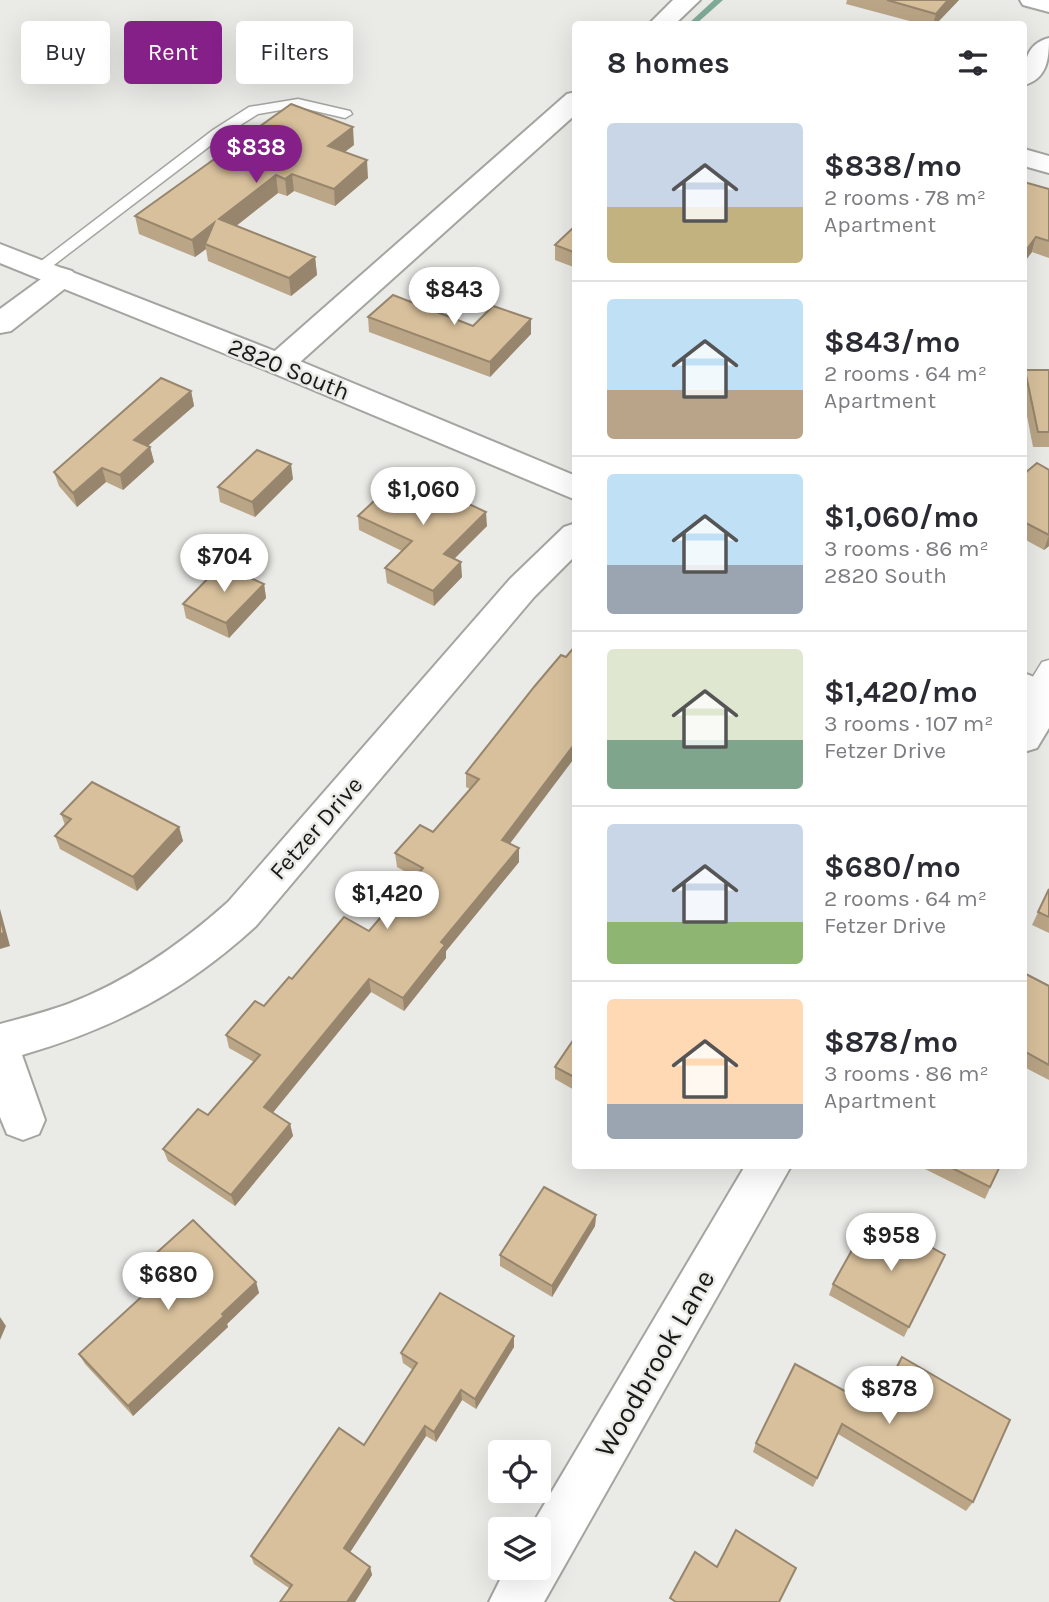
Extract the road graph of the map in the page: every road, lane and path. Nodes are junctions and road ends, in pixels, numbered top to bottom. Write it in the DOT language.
graph roads {
  1 [pos="688,0"];
  2 [pos="1032,0"];
  3 [pos="1049,5"];
  4 [pos="664,21"];
  5 [pos="1049,46"];
  6 [pos="1027,73"];
  7 [pos="572,104"];
  8 [pos="345,114"];
  9 [pos="1027,158"];
  10 [pos="1049,165"];
  11 [pos="0,253"];
  12 [pos="51,273"];
  13 [pos="0,324"];
  14 [pos="279,364"];
  15 [pos="572,487"];
  16 [pos="572,539"];
  17 [pos="1041,688"];
  18 [pos="1027,729"];
  19 [pos="0,1043"];
  20 [pos="0,1055"];
  21 [pos="23,1120"];
  22 [pos="767,1169"];
  23 [pos="551,1540"];
  24 [pos="528,1580"];
  25 [pos="515,1602"];
  1 -- 4 [label="street"];
  2 -- 3 [label="street"];
  5 -- 6 [label="street"];
  7 -- 14 [label="street"];
  8 -- 12 [label="lane"];
  9 -- 10 [label="street"];
  11 -- 12 [label="street, 2820 South"];
  12 -- 13 [label="street"];
  12 -- 14 [label="street, 2820 South"];
  14 -- 15 [label="street, 2820 South"];
  16 -- 19 [label="street, Fetzer Drive"];
  17 -- 18 [label="street"];
  20 -- 21 [label="street"];
  22 -- 23 [label="street, Woodbrook Lane"];
  24 -- 25 [label="street"];
}
